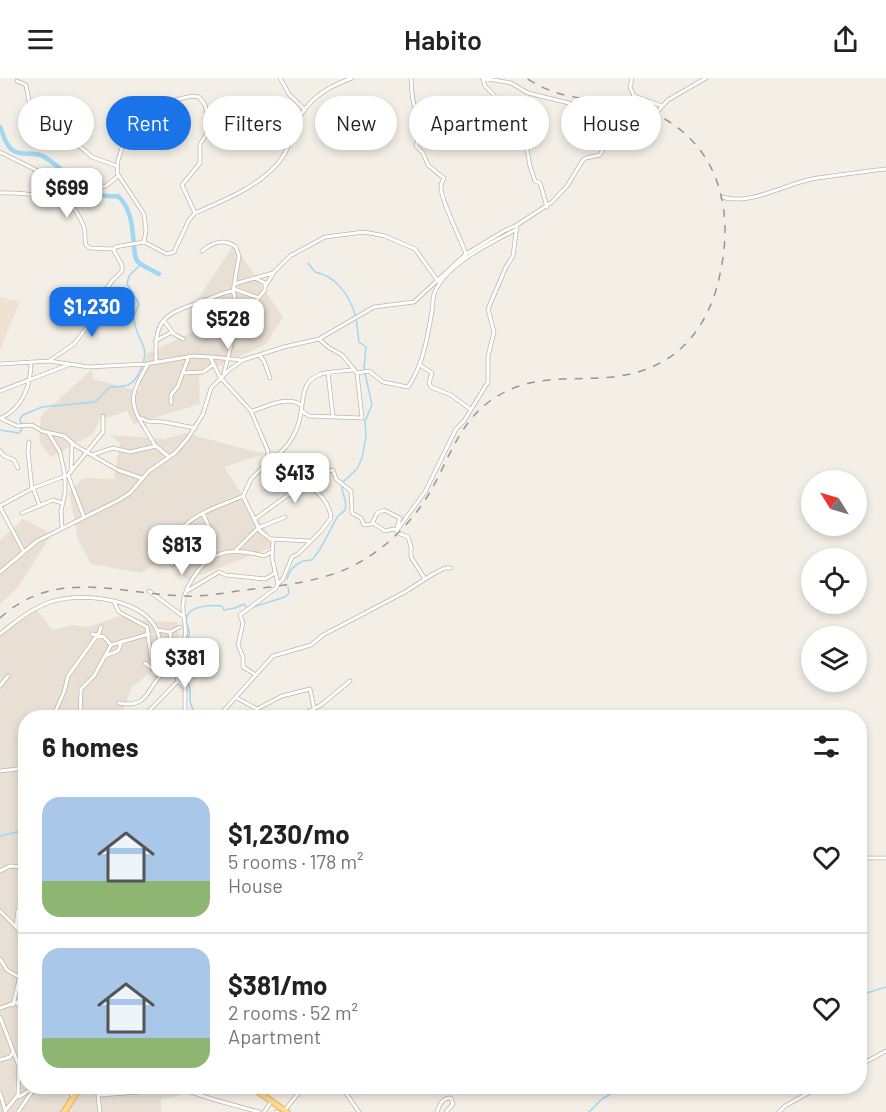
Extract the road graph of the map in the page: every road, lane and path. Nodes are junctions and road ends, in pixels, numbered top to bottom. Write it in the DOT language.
graph roads {
  1 [pos="280,78"];
  2 [pos="352,78"];
  3 [pos="411,78"];
  4 [pos="482,78"];
  5 [pos="632,78"];
  6 [pos="706,78"];
  7 [pos="17,81"];
  8 [pos="412,96"];
  9 [pos="494,96"];
  10 [pos="561,101"];
  11 [pos="662,106"];
  12 [pos="305,110"];
  13 [pos="420,150"];
  14 [pos="527,150"];
  15 [pos="602,150"];
  16 [pos="1,153"];
  17 [pos="0,159"];
  18 [pos="117,166"];
  19 [pos="886,169"];
  20 [pos="118,176"];
  21 [pos="91,190"];
  22 [pos="0,193"];
  23 [pos="722,196"];
  24 [pos="66,200"];
  25 [pos="547,207"];
  26 [pos="195,213"];
  27 [pos="518,227"];
  28 [pos="144,242"];
  29 [pos="113,249"];
  30 [pos="202,251"];
  31 [pos="466,254"];
  32 [pos="273,273"];
  33 [pos="255,278"];
  34 [pos="438,281"];
  35 [pos="266,285"];
  36 [pos="234,288"];
  37 [pos="259,298"];
  38 [pos="164,321"];
  39 [pos="236,325"];
  40 [pos="172,332"];
  41 [pos="183,339"];
  42 [pos="319,339"];
  43 [pos="155,341"];
  44 [pos="189,356"];
  45 [pos="259,356"];
  46 [pos="210,357"];
  47 [pos="226,360"];
  48 [pos="243,360"];
  49 [pos="49,361"];
  50 [pos="31,362"];
  51 [pos="156,363"];
  52 [pos="0,364"];
  53 [pos="148,364"];
  54 [pos="214,364"];
  55 [pos="69,365"];
  56 [pos="420,365"];
  57 [pos="353,370"];
  58 [pos="182,373"];
  59 [pos="328,373"];
  60 [pos="357,373"];
  61 [pos="224,374"];
  62 [pos="220,377"];
  63 [pos="270,378"];
  64 [pos="31,379"];
  65 [pos="0,391"];
  66 [pos="171,403"];
  67 [pos="301,405"];
  68 [pos="470,410"];
  69 [pos="251,411"];
  70 [pos="302,411"];
  71 [pos="103,416"];
  72 [pos="309,416"];
  73 [pos="333,417"];
  74 [pos="0,418"];
  75 [pos="139,418"];
  76 [pos="299,423"];
  77 [pos="195,428"];
  78 [pos="50,434"];
  79 [pos="29,442"];
  80 [pos="73,443"];
  81 [pos="155,446"];
  82 [pos="0,451"];
  83 [pos="87,452"];
  84 [pos="92,455"];
  85 [pos="268,455"];
  86 [pos="169,458"];
  87 [pos="267,461"];
  88 [pos="18,468"];
  89 [pos="286,468"];
  90 [pos="68,474"];
  91 [pos="142,478"];
  92 [pos="307,483"];
  93 [pos="33,489"];
  94 [pos="288,495"];
  95 [pos="243,496"];
  96 [pos="62,503"];
  97 [pos="0,506"];
  98 [pos="40,507"];
  99 [pos="22,513"];
  100 [pos="202,513"];
  101 [pos="285,516"];
  102 [pos="84,517"];
  103 [pos="255,519"];
  104 [pos="373,523"];
  105 [pos="62,528"];
  106 [pos="258,528"];
  107 [pos="397,530"];
  108 [pos="272,539"];
  109 [pos="309,542"];
  110 [pos="234,551"];
  111 [pos="24,552"];
  112 [pos="271,552"];
  113 [pos="208,560"];
  114 [pos="172,565"];
  115 [pos="452,568"];
  116 [pos="0,572"];
  117 [pos="275,573"];
  118 [pos="425,579"];
  119 [pos="278,584"];
  120 [pos="149,591"];
  121 [pos="185,592"];
  122 [pos="114,602"];
  123 [pos="184,617"];
  124 [pos="154,624"];
  125 [pos="101,627"];
  126 [pos="180,627"];
  127 [pos="148,629"];
  128 [pos="157,630"];
  129 [pos="170,632"];
  130 [pos="0,634"];
  131 [pos="92,634"];
  132 [pos="149,634"];
  133 [pos="98,635"];
  134 [pos="122,641"];
  135 [pos="111,645"];
  136 [pos="180,645"];
  137 [pos="171,649"];
  138 [pos="159,650"];
  139 [pos="105,656"];
  140 [pos="145,663"];
  141 [pos="175,670"];
  142 [pos="256,675"];
  143 [pos="9,676"];
  144 [pos="161,676"];
  145 [pos="178,681"];
  146 [pos="350,681"];
  147 [pos="0,686"];
  148 [pos="236,698"];
  149 [pos="119,703"];
  150 [pos="314,708"];
  151 [pos="56,710"];
  152 [pos="80,710"];
  153 [pos="150,710"];
  154 [pos="185,710"];
  155 [pos="225,710"];
  156 [pos="310,710"];
  157 [pos="18,769"];
  158 [pos="0,771"];
  159 [pos="867,858"];
  160 [pos="886,858"];
  161 [pos="18,866"];
  162 [pos="0,871"];
  163 [pos="18,910"];
  164 [pos="0,911"];
  165 [pos="16,927"];
  166 [pos="0,959"];
  167 [pos="18,975"];
  168 [pos="18,987"];
  169 [pos="18,1003"];
  170 [pos="15,1004"];
  171 [pos="18,1007"];
  172 [pos="0,1008"];
  173 [pos="0,1017"];
  174 [pos="1,1035"];
  175 [pos="8,1036"];
  176 [pos="13,1051"];
  177 [pos="886,1051"];
  178 [pos="0,1060"];
  179 [pos="867,1061"];
  180 [pos="18,1064"];
  181 [pos="0,1093"];
  182 [pos="18,1094"];
  183 [pos="23,1094"];
  184 [pos="30,1094"];
  185 [pos="72,1094"];
  186 [pos="76,1094"];
  187 [pos="110,1094"];
  188 [pos="201,1094"];
  189 [pos="263,1094"];
  190 [pos="297,1094"];
  191 [pos="346,1094"];
  192 [pos="808,1094"];
  193 [pos="99,1095"];
  194 [pos="74,1097"];
  195 [pos="17,1098"];
  196 [pos="272,1100"];
  197 [pos="283,1111"];
  198 [pos="5,1112"];
  199 [pos="18,1112"];
  200 [pos="64,1112"];
  201 [pos="100,1112"];
  202 [pos="259,1112"];
  203 [pos="264,1112"];
  204 [pos="359,1112"];
  205 [pos="437,1112"];
  206 [pos="446,1112"];
  207 [pos="779,1112"];
  1 -- 12 [label="street"];
  2 -- 12 [label="street"];
  3 -- 8 [label="street"];
  4 -- 9 [label="street"];
  4 -- 10 [label="street"];
  5 -- 11 [label="street"];
  6 -- 11 [label="street"];
  7 -- 18 [label="street"];
  12 -- 26 [label="street"];
  13 -- 31 [label="street"];
  14 -- 25 [label="street"];
  15 -- 25 [label="street"];
  16 -- 17 [label="street"];
  16 -- 24 [label="street"];
  18 -- 20 [label="street"];
  18 -- 26 [label="street"];
  19 -- 23 [label="street"];
  20 -- 21 [label="street"];
  20 -- 28 [label="street"];
  22 -- 24 [label="street"];
  24 -- 29 [label="street"];
  25 -- 27 [label="street"];
  26 -- 28 [label="street"];
  27 -- 31 [label="street"];
  27 -- 56 [label="street"];
  27 -- 68 [label="street"];
  28 -- 29 [label="street"];
  29 -- 49 [label="street"];
  30 -- 36 [label="street"];
  31 -- 34 [label="street"];
  32 -- 33 [label="street"];
  32 -- 34 [label="street"];
  32 -- 35 [label="street"];
  33 -- 35 [label="street"];
  33 -- 36 [label="street"];
  34 -- 42 [label="street"];
  35 -- 37 [label="street"];
  36 -- 37 [label="street"];
  36 -- 38 [label="street"];
  36 -- 39 [label="street"];
  37 -- 39 [label="street"];
  38 -- 40 [label="street"];
  38 -- 43 [label="street"];
  39 -- 47 [label="street"];
  40 -- 41 [label="street"];
  40 -- 43 [label="street"];
  42 -- 45 [label="street"];
  42 -- 57 [label="street"];
  43 -- 51 [label="street"];
  44 -- 46 [label="street"];
  44 -- 51 [label="street"];
  44 -- 58 [label="street"];
  45 -- 48 [label="street"];
  45 -- 63 [label="street"];
  46 -- 47 [label="street"];
  46 -- 54 [label="street"];
  47 -- 48 [label="street"];
  47 -- 61 [label="street"];
  48 -- 61 [label="street"];
  49 -- 50 [label="street"];
  49 -- 55 [label="street"];
  50 -- 52 [label="street"];
  50 -- 64 [label="street"];
  51 -- 53 [label="street"];
  53 -- 55 [label="street"];
  53 -- 75 [label="street"];
  54 -- 58 [label="street"];
  54 -- 62 [label="street"];
  55 -- 64 [label="street"];
  56 -- 60 [label="street"];
  56 -- 68 [label="street"];
  57 -- 59 [label="street"];
  57 -- 60 [label="street"];
  58 -- 66 [label="street"];
  59 -- 67 [label="street"];
  59 -- 73 [label="street"];
  60 -- 73 [label="street"];
  61 -- 62 [label="street"];
  62 -- 69 [label="street"];
  62 -- 77 [label="street"];
  64 -- 65 [label="street"];
  64 -- 74 [label="street"];
  67 -- 69 [label="street"];
  67 -- 70 [label="street"];
  68 -- 107 [label="street"];
  69 -- 85 [label="street"];
  70 -- 72 [label="street"];
  70 -- 76 [label="street"];
  71 -- 83 [label="street"];
  72 -- 73 [label="street"];
  72 -- 76 [label="street"];
  74 -- 78 [label="street"];
  75 -- 77 [label="street"];
  75 -- 81 [label="street"];
  76 -- 85 [label="street"];
  77 -- 86 [label="street"];
  78 -- 80 [label="street"];
  78 -- 90 [label="street"];
  79 -- 93 [label="street"];
  80 -- 83 [label="street"];
  80 -- 90 [label="street"];
  81 -- 84 [label="street"];
  81 -- 86 [label="street"];
  82 -- 88 [label="street"];
  83 -- 84 [label="street"];
  83 -- 90 [label="street"];
  84 -- 91 [label="street"];
  85 -- 87 [label="street"];
  86 -- 91 [label="street"];
  87 -- 89 [label="street"];
  87 -- 95 [label="street"];
  89 -- 92 [label="street"];
  89 -- 94 [label="street"];
  90 -- 93 [label="street"];
  90 -- 96 [label="street"];
  90 -- 102 [label="street"];
  91 -- 102 [label="street"];
  92 -- 94 [label="street"];
  92 -- 104 [label="street"];
  92 -- 109 [label="street"];
  93 -- 97 [label="street"];
  93 -- 98 [label="street"];
  94 -- 103 [label="street"];
  95 -- 100 [label="street"];
  95 -- 103 [label="street"];
  96 -- 98 [label="street"];
  96 -- 105 [label="street"];
  97 -- 111 [label="street"];
  98 -- 99 [label="street"];
  100 -- 113 [label="street"];
  100 -- 114 [label="street"];
  101 -- 106 [label="street"];
  102 -- 105 [label="street"];
  103 -- 106 [label="street"];
  104 -- 107 [label="street"];
  104 -- 107 [label="street"];
  105 -- 111 [label="street"];
  106 -- 108 [label="street"];
  106 -- 110 [label="street"];
  107 -- 118 [label="street"];
  108 -- 109 [label="street"];
  108 -- 112 [label="street"];
  109 -- 119 [label="street"];
  110 -- 112 [label="street"];
  110 -- 113 [label="street"];
  111 -- 116 [label="street"];
  112 -- 117 [label="street"];
  113 -- 121 [label="street"];
  115 -- 118 [label="street"];
  117 -- 119 [label="street"];
  117 -- 121 [label="street"];
  118 -- 142 [label="street"];
  119 -- 142 [label="street"];
  120 -- 123 [label="street"];
  121 -- 123 [label="street"];
  122 -- 124 [label="street"];
  122 -- 127 [label="street"];
  122 -- 130 [label="street"];
  123 -- 136 [label="street"];
  124 -- 127 [label="street"];
  124 -- 128 [label="street"];
  125 -- 133 [label="street"];
  126 -- 129 [label="street"];
  127 -- 132 [label="street"];
  128 -- 129 [label="street"];
  128 -- 138 [label="street"];
  129 -- 137 [label="street"];
  131 -- 133 [label="street"];
  132 -- 134 [label="street"];
  132 -- 138 [label="street"];
  133 -- 135 [label="street"];
  133 -- 151 [label="street"];
  134 -- 135 [label="street"];
  134 -- 139 [label="street"];
  135 -- 139 [label="street"];
  136 -- 137 [label="street"];
  136 -- 141 [label="street"];
  137 -- 138 [label="street"];
  139 -- 152 [label="street"];
  140 -- 144 [label="street"];
  141 -- 144 [label="street"];
  141 -- 145 [label="street"];
  142 -- 148 [label="street"];
  143 -- 147 [label="street"];
  144 -- 149 [label="street"];
  145 -- 153 [label="street"];
  145 -- 154 [label="street"];
  146 -- 150 [label="street"];
  148 -- 150 [label="street"];
  148 -- 155 [label="street"];
  150 -- 156 [label="street"];
  157 -- 158 [label="street"];
  159 -- 160 [label="street"];
  161 -- 162 [label="street"];
  163 -- 165 [label="street"];
  164 -- 165 [label="street"];
  166 -- 167 [label="street"];
  168 -- 170 [label="street"];
  169 -- 170 [label="street"];
  170 -- 171 [label="street"];
  170 -- 172 [label="street"];
  173 -- 175 [label="street"];
  174 -- 175 [label="street"];
  175 -- 176 [label="street"];
  176 -- 178 [label="street"];
  176 -- 180 [label="street"];
  177 -- 179 [label="street"];
  181 -- 198 [label="street"];
  182 -- 195 [label="street"];
  183 -- 195 [label="street"];
  184 -- 199 [label="street"];
  185 -- 194 [label="street"];
  186 -- 194 [label="main road"];
  187 -- 193 [label="street"];
  188 -- 202 [label="street"];
  189 -- 196 [label="main road"];
  190 -- 197 [label="street"];
  191 -- 204 [label="street"];
  192 -- 207 [label="street"];
  193 -- 201 [label="street"];
  194 -- 200 [label="main road"];
  195 -- 198 [label="street"];
  196 -- 197 [label="main road"];
  196 -- 203 [label="street"];
  205 -- 206 [label="street"];
}
